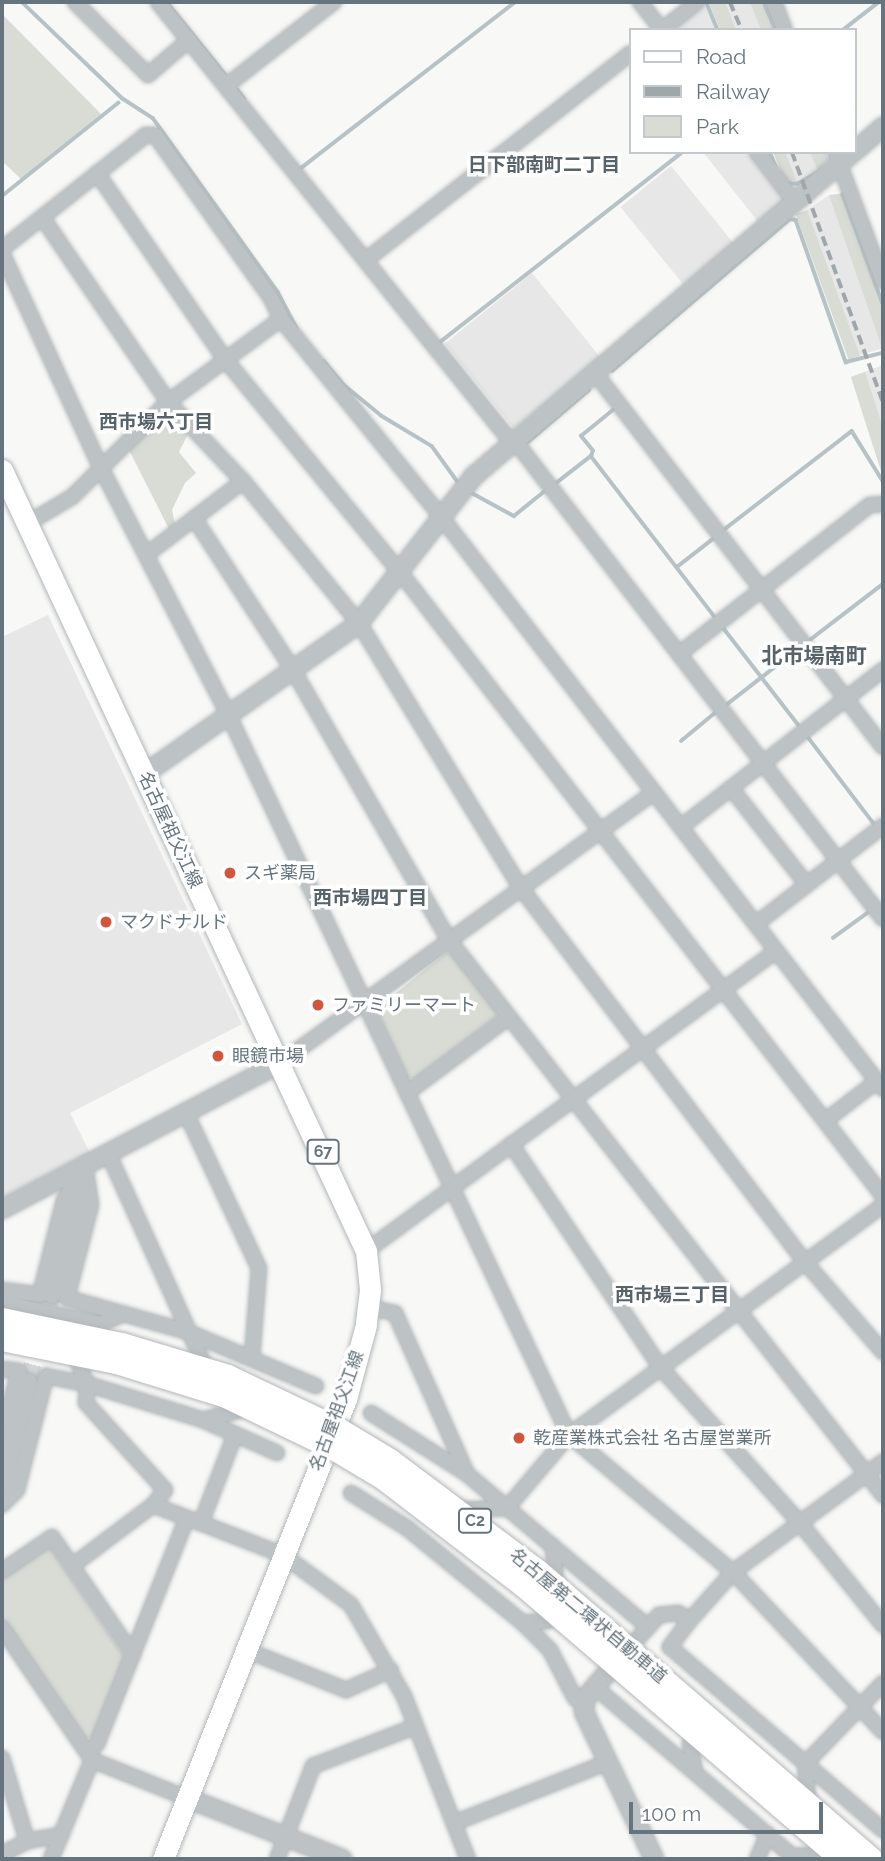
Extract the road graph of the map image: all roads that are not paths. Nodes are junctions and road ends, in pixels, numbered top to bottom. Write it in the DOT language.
graph roads {
  1 [pos="75,2"];
  2 [pos="158,2"];
  3 [pos="334,2"];
  4 [pos="640,2"];
  5 [pos="697,2"];
  6 [pos="774,2"];
  7 [pos="660,28"];
  8 [pos="664,28"];
  9 [pos="784,28"];
  10 [pos="189,40"];
  11 [pos="630,54"];
  12 [pos="226,86"];
  13 [pos="883,127"];
  14 [pos="857,147"];
  15 [pos="759,154"];
  16 [pos="846,155"];
  17 [pos="97,173"];
  18 [pos="795,202"];
  19 [pos="43,217"];
  20 [pos="2,251"];
  21 [pos="366,260"];
  22 [pos="883,281"];
  23 [pos="281,319"];
  24 [pos="224,358"];
  25 [pos="594,373"];
  26 [pos="168,402"];
  27 [pos="513,442"];
  28 [pos="101,468"];
  29 [pos="2,470"];
  30 [pos="243,481"];
  31 [pos="883,503"];
  32 [pos="194,518"];
  33 [pos="442,518"];
  34 [pos="28,523"];
  35 [pos="146,555"];
  36 [pos="400,572"];
  37 [pos="762,590"];
  38 [pos="359,622"];
  39 [pos="679,654"];
  40 [pos="293,670"];
  41 [pos="883,670"];
  42 [pos="846,699"];
  43 [pos="229,716"];
  44 [pos="883,747"];
  45 [pos="763,763"];
  46 [pos="144,775"];
  47 [pos="731,788"];
  48 [pos="654,792"];
  49 [pos="883,826"];
  50 [pos="681,827"];
  51 [pos="601,831"];
  52 [pos="838,861"];
  53 [pos="807,885"];
  54 [pos="521,888"];
  55 [pos="883,919"];
  56 [pos="756,924"];
  57 [pos="449,940"];
  58 [pos="776,951"];
  59 [pos="723,989"];
  60 [pos="364,1003"];
  61 [pos="509,1017"];
  62 [pos="643,1048"];
  63 [pos="280,1063"];
  64 [pos="880,1085"];
  65 [pos="407,1093"];
  66 [pos="574,1098"];
  67 [pos="186,1112"];
  68 [pos="825,1121"];
  69 [pos="511,1144"];
  70 [pos="108,1153"];
  71 [pos="85,1165"];
  72 [pos="452,1188"];
  73 [pos="883,1196"];
  74 [pos="883,1205"];
  75 [pos="2,1209"];
  76 [pos="366,1251"];
  77 [pos="806,1262"];
  78 [pos="2,1290"];
  79 [pos="52,1294"];
  80 [pos="2,1298"];
  81 [pos="368,1307"];
  82 [pos="740,1310"];
  83 [pos="124,1314"];
  84 [pos="2,1320"];
  85 [pos="188,1332"];
  86 [pos="2,1339"];
  87 [pos="883,1352"];
  88 [pos="252,1357"];
  89 [pos="79,1364"];
  90 [pos="661,1368"];
  91 [pos="2,1369"];
  92 [pos="28,1382"];
  93 [pos="87,1384"];
  94 [pos="316,1386"];
  95 [pos="370,1413"];
  96 [pos="203,1420"];
  97 [pos="2,1435"];
  98 [pos="235,1435"];
  99 [pos="569,1435"];
  100 [pos="277,1453"];
  101 [pos="883,1462"];
  102 [pos="868,1473"];
  103 [pos="467,1474"];
  104 [pos="2,1485"];
  105 [pos="351,1493"];
  106 [pos="883,1495"];
  107 [pos="2,1505"];
  108 [pos="153,1505"];
  109 [pos="507,1508"];
  110 [pos="414,1513"];
  111 [pos="194,1521"];
  112 [pos="800,1523"];
  113 [pos="440,1533"];
  114 [pos="553,1546"];
  115 [pos="283,1555"];
  116 [pos="444,1556"];
  117 [pos="72,1566"];
  118 [pos="2,1571"];
  119 [pos="733,1572"];
  120 [pos="690,1620"];
  121 [pos="523,1623"];
  122 [pos="883,1625"];
  123 [pos="648,1627"];
  124 [pos="2,1628"];
  125 [pos="246,1650"];
  126 [pos="133,1655"];
  127 [pos="391,1670"];
  128 [pos="601,1680"];
  129 [pos="883,1683"];
  130 [pos="583,1704"];
  131 [pos="858,1705"];
  132 [pos="416,1726"];
  133 [pos="883,1732"];
  134 [pos="690,1744"];
  135 [pos="90,1756"];
  136 [pos="2,1758"];
  137 [pos="608,1762"];
  138 [pos="805,1764"];
  139 [pos="695,1772"];
  140 [pos="187,1798"];
  141 [pos="454,1823"];
  142 [pos="883,1830"];
  143 [pos="61,1835"];
  144 [pos="768,1835"];
  145 [pos="286,1838"];
  146 [pos="27,1841"];
  147 [pos="2,1854"];
  148 [pos="827,1856"];
  149 [pos="794,1858"];
  150 [pos="51,1859"];
  151 [pos="163,1859"];
  152 [pos="277,1859"];
  153 [pos="342,1859"];
  154 [pos="468,1859"];
  155 [pos="654,1859"];
  156 [pos="757,1859"];
  157 [pos="871,1859"];
  1 -- 10 [label="street"];
  2 -- 10 [label="street"];
  3 -- 12 [label="street"];
  4 -- 7 [label="street"];
  5 -- 8 [label="street"];
  6 -- 9 [label="street"];
  10 -- 12 [label="street"];
  11 -- 21 [label="street"];
  12 -- 21 [label="street"];
  13 -- 14 [label="street"];
  15 -- 18 [label="street"];
  16 -- 18 [label="street"];
  16 -- 22 [label="street"];
  17 -- 19 [label="street"];
  17 -- 23 [label="street"];
  17 -- 24 [label="street"];
  18 -- 25 [label="street"];
  19 -- 20 [label="street"];
  19 -- 26 [label="street"];
  20 -- 28 [label="street"];
  21 -- 27 [label="street"];
  23 -- 24 [label="street"];
  23 -- 33 [label="street"];
  24 -- 26 [label="street"];
  24 -- 36 [label="street"];
  25 -- 27 [label="street"];
  25 -- 37 [label="street"];
  26 -- 28 [label="street"];
  26 -- 30 [label="street"];
  27 -- 33 [label="street"];
  27 -- 39 [label="street"];
  28 -- 34 [label="street"];
  28 -- 35 [label="street"];
  29 -- 34 [label="main road, 名古屋祖父江線 / 67"];
  30 -- 32 [label="street"];
  30 -- 38 [label="street"];
  31 -- 37 [label="street"];
  32 -- 35 [label="street"];
  32 -- 40 [label="street"];
  33 -- 36 [label="street"];
  33 -- 48 [label="street"];
  34 -- 46 [label="main road, 名古屋祖父江線 / 67"];
  35 -- 43 [label="street"];
  36 -- 38 [label="street"];
  36 -- 51 [label="street"];
  37 -- 39 [label="street"];
  37 -- 42 [label="street"];
  38 -- 40 [label="street"];
  38 -- 54 [label="street"];
  39 -- 45 [label="street"];
  40 -- 43 [label="street"];
  40 -- 57 [label="street"];
  41 -- 42 [label="street"];
  42 -- 44 [label="street"];
  42 -- 45 [label="street"];
  43 -- 46 [label="street"];
  43 -- 60 [label="street"];
  45 -- 47 [label="street"];
  45 -- 52 [label="street"];
  46 -- 63 [label="main road, 名古屋祖父江線 / 67"];
  47 -- 50 [label="street"];
  47 -- 53 [label="street"];
  48 -- 50 [label="street"];
  48 -- 51 [label="street"];
  49 -- 52 [label="street"];
  50 -- 56 [label="street"];
  51 -- 54 [label="street"];
  51 -- 59 [label="street"];
  52 -- 53 [label="street"];
  52 -- 55 [label="street"];
  53 -- 56 [label="street"];
  54 -- 57 [label="street"];
  54 -- 62 [label="street"];
  56 -- 58 [label="street"];
  57 -- 60 [label="street"];
  57 -- 61 [label="street"];
  58 -- 59 [label="street"];
  58 -- 64 [label="street"];
  59 -- 62 [label="street"];
  59 -- 68 [label="street"];
  60 -- 63 [label="street"];
  60 -- 65 [label="street"];
  61 -- 65 [label="street"];
  61 -- 66 [label="street"];
  62 -- 66 [label="street"];
  62 -- 77 [label="street"];
  63 -- 67 [label="street"];
  63 -- 76 [label="main road, 名古屋祖父江線 / 67"];
  64 -- 68 [label="street"];
  65 -- 72 [label="street"];
  66 -- 69 [label="street"];
  66 -- 82 [label="street"];
  67 -- 70 [label="street"];
  67 -- 88 [label="street"];
  68 -- 73 [label="street"];
  69 -- 72 [label="street"];
  69 -- 90 [label="street"];
  70 -- 71 [label="street"];
  70 -- 85 [label="street"];
  71 -- 75 [label="street"];
  71 -- 78 [label="street"];
  71 -- 79 [label="street"];
  71 -- 83 [label="street"];
  72 -- 76 [label="street"];
  72 -- 99 [label="street"];
  74 -- 77 [label="street"];
  76 -- 81 [label="main road, 名古屋祖父江線 / 67"];
  77 -- 82 [label="street"];
  77 -- 87 [label="street"];
  80 -- 83 [label="street"];
  81 -- 103 [label="street"];
  81 -- 115 [label="main road, 名古屋祖父江線 / 67"];
  82 -- 90 [label="street"];
  82 -- 102 [label="street"];
  83 -- 85 [label="street"];
  84 -- 157 [label="highway, 名古屋第二環状自動車道 / C2, bridge"];
  85 -- 88 [label="street"];
  85 -- 96 [label="street"];
  86 -- 148 [label="highway, 名古屋第二環状自動車道 / C2, bridge"];
  88 -- 94 [label="street"];
  89 -- 93 [label="street"];
  90 -- 99 [label="street"];
  90 -- 112 [label="street"];
  91 -- 97 [label="street"];
  92 -- 104 [label="street"];
  93 -- 96 [label="street"];
  93 -- 107 [label="street"];
  93 -- 108 [label="street"];
  95 -- 103 [label="street"];
  96 -- 98 [label="street"];
  98 -- 100 [label="street"];
  98 -- 111 [label="street"];
  99 -- 109 [label="street"];
  99 -- 119 [label="street"];
  101 -- 102 [label="street"];
  102 -- 106 [label="street"];
  102 -- 112 [label="street"];
  103 -- 109 [label="street"];
  105 -- 116 [label="street"];
  108 -- 111 [label="street"];
  108 -- 117 [label="street"];
  109 -- 110 [label="street"];
  109 -- 114 [label="street"];
  111 -- 115 [label="street"];
  111 -- 126 [label="street"];
  112 -- 119 [label="street"];
  112 -- 122 [label="street"];
  113 -- 116 [label="street"];
  114 -- 121 [label="street"];
  114 -- 123 [label="street"];
  115 -- 125 [label="main road, 名古屋祖父江線 / 67"];
  115 -- 127 [label="street"];
  116 -- 121 [label="street"];
  117 -- 118 [label="street"];
  117 -- 126 [label="street"];
  119 -- 120 [label="street"];
  119 -- 131 [label="street"];
  120 -- 123 [label="street"];
  120 -- 138 [label="street"];
  121 -- 130 [label="street"];
  123 -- 128 [label="street"];
  124 -- 135 [label="street"];
  125 -- 127 [label="street"];
  125 -- 140 [label="main road, 名古屋祖父江線 / 67"];
  126 -- 135 [label="street"];
  127 -- 132 [label="street"];
  128 -- 130 [label="street"];
  128 -- 139 [label="street"];
  129 -- 131 [label="street"];
  130 -- 137 [label="street"];
  131 -- 133 [label="street"];
  131 -- 138 [label="street"];
  132 -- 141 [label="street"];
  132 -- 145 [label="street"];
  134 -- 139 [label="street"];
  135 -- 140 [label="street"];
  135 -- 143 [label="street"];
  136 -- 146 [label="street"];
  137 -- 141 [label="street"];
  137 -- 155 [label="street"];
  138 -- 142 [label="street"];
  138 -- 148 [label="street"];
  139 -- 144 [label="street"];
  140 -- 145 [label="street"];
  140 -- 151 [label="main road, 名古屋祖父江線 / 67"];
  141 -- 154 [label="street"];
  143 -- 146 [label="street"];
  143 -- 150 [label="street"];
  144 -- 149 [label="street"];
  144 -- 156 [label="street"];
  145 -- 152 [label="street"];
  145 -- 153 [label="street"];
  146 -- 147 [label="street"];
  148 -- 149 [label="street"];
}
